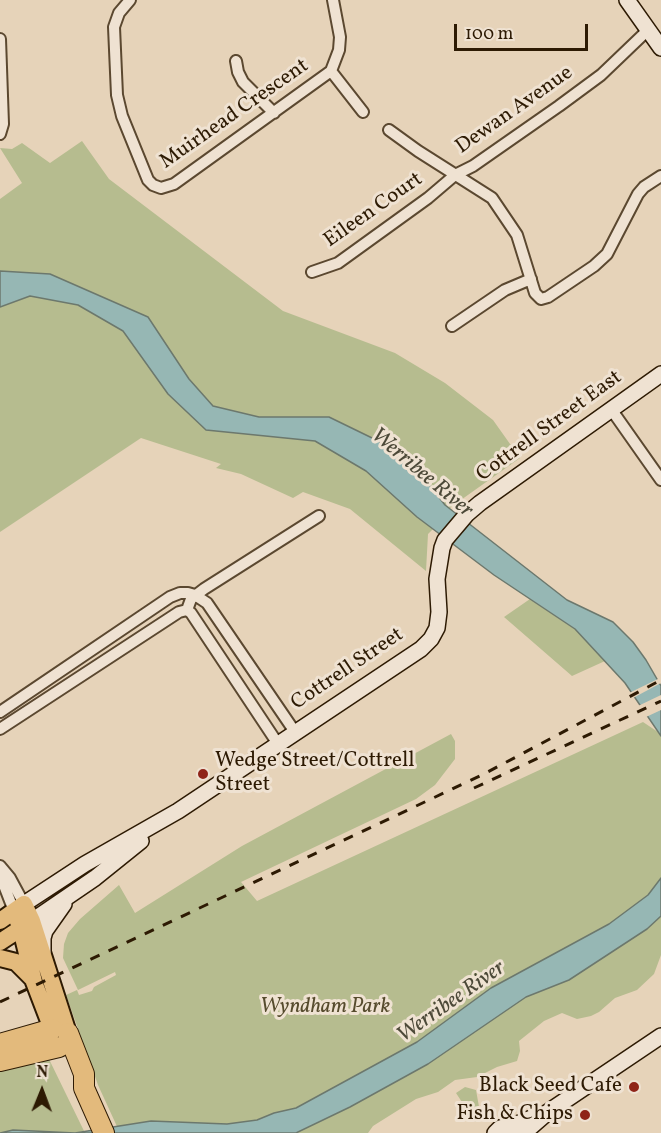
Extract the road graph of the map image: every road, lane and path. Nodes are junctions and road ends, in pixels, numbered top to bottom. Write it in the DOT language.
graph roads {
  1 [pos="130,0"];
  2 [pos="333,0"];
  3 [pos="627,0"];
  4 [pos="648,30"];
  5 [pos="0,39"];
  6 [pos="661,48"];
  7 [pos="236,61"];
  8 [pos="331,71"];
  9 [pos="363,111"];
  10 [pos="274,113"];
  11 [pos="389,130"];
  12 [pos="4,131"];
  13 [pos="455,175"];
  14 [pos="661,176"];
  15 [pos="312,272"];
  16 [pos="531,279"];
  17 [pos="452,326"];
  18 [pos="661,374"];
  19 [pos="611,409"];
  20 [pos="661,480"];
  21 [pos="319,516"];
  22 [pos="465,517"];
  23 [pos="195,596"];
  24 [pos="187,610"];
  25 [pos="62,671"];
  26 [pos="69,683"];
  27 [pos="13,703"];
  28 [pos="0,712"];
  29 [pos="21,715"];
  30 [pos="0,729"];
  31 [pos="295,732"];
  32 [pos="278,744"];
  33 [pos="178,811"];
  34 [pos="0,866"];
  35 [pos="0,875"];
  36 [pos="74,893"];
  37 [pos="13,912"];
  38 [pos="27,925"];
  39 [pos="0,942"];
  40 [pos="43,955"];
  41 [pos="0,958"];
  42 [pos="34,982"];
  43 [pos="661,1036"];
  44 [pos="60,1037"];
  45 [pos="0,1044"];
  46 [pos="0,1061"];
  47 [pos="512,1131"];
  48 [pos="104,1133"];
  1 -- 10 [label="street, Muirhead Crescent"];
  2 -- 8 [label="street, Muirhead Crescent"];
  3 -- 4 [label="street"];
  4 -- 6 [label="street"];
  4 -- 13 [label="street, Dewan Avenue"];
  5 -- 12 [label="street"];
  7 -- 10 [label="street"];
  8 -- 9 [label="street"];
  8 -- 10 [label="street, Muirhead Crescent"];
  11 -- 13 [label="street"];
  13 -- 15 [label="street, Eileen Court"];
  13 -- 16 [label="street"];
  14 -- 16 [label="street"];
  16 -- 17 [label="street"];
  18 -- 19 [label="street, Cottrell Street East"];
  19 -- 20 [label="street"];
  19 -- 22 [label="street, Cottrell Street East"];
  21 -- 23 [label="street"];
  22 -- 31 [label="street, Cottrell Street"];
  23 -- 24 [label="street"];
  23 -- 25 [label="street"];
  23 -- 31 [label="street"];
  24 -- 26 [label="street"];
  24 -- 32 [label="street"];
  25 -- 26 [label="street"];
  25 -- 27 [label="street"];
  26 -- 29 [label="street"];
  27 -- 28 [label="street"];
  27 -- 29 [label="street"];
  29 -- 30 [label="street"];
  31 -- 32 [label="street, Cottrell Street"];
  32 -- 33 [label="street, Cottrell Street"];
  33 -- 36 [label="street, Cottrell Street"];
  33 -- 37 [label="street, Cottrell Street"];
  34 -- 37 [label="street"];
  35 -- 37 [label="street"];
  36 -- 38 [label="street, Cottrell Street"];
  36 -- 40 [label="street"];
  37 -- 38 [label="main road"];
  38 -- 39 [label="main road, Cottrell Street"];
  38 -- 40 [label="main road"];
  38 -- 42 [label="main road"];
  40 -- 44 [label="main road"];
  41 -- 42 [label="main road"];
  42 -- 44 [label="main road"];
  43 -- 47 [label="street"];
  44 -- 45 [label="highway"];
  44 -- 46 [label="highway"];
  44 -- 48 [label="highway"];
}
